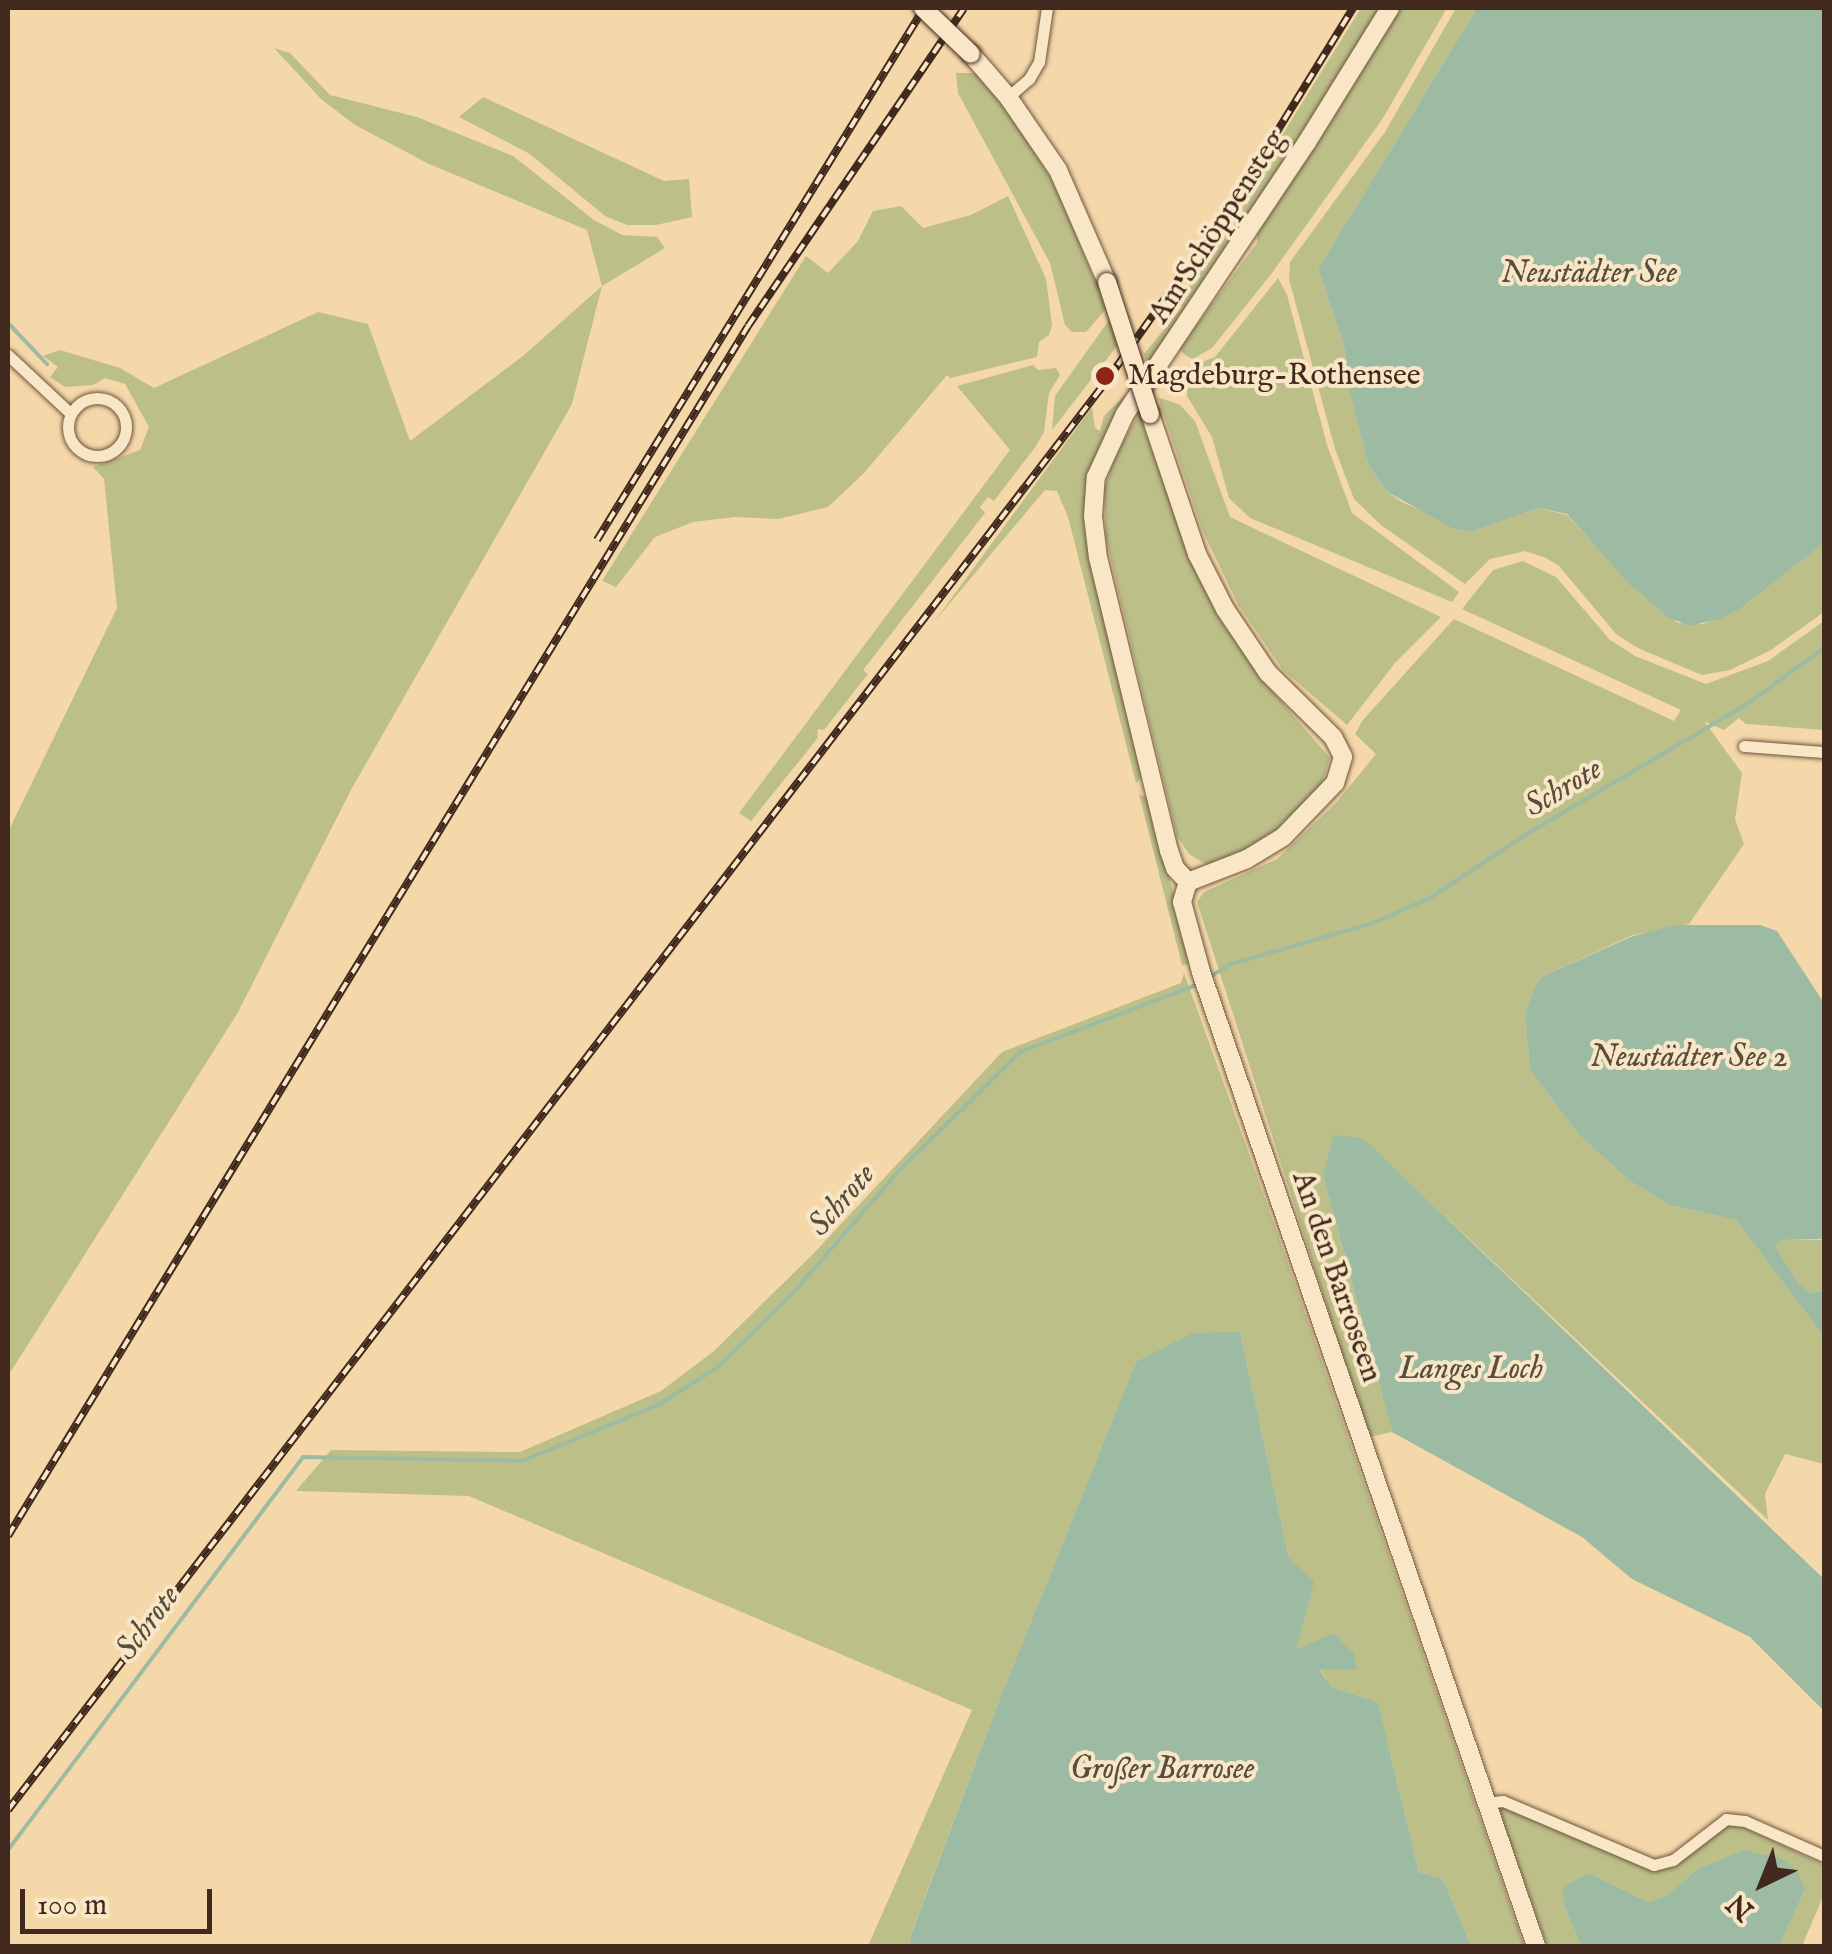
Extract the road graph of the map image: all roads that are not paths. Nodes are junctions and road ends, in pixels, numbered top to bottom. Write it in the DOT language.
graph roads {
  1 [pos="924,8"];
  2 [pos="1047,8"];
  3 [pos="1390,8"];
  4 [pos="1008,96"];
  5 [pos="8,355"];
  6 [pos="71,414"];
  7 [pos="1744,746"];
  8 [pos="1824,752"];
  9 [pos="1188,882"];
  10 [pos="1486,1803"];
  11 [pos="1824,1856"];
  12 [pos="1536,1946"];
  1 -- 4 [label="street, bridge"];
  2 -- 4 [label="street"];
  3 -- 9 [label="street, Am Schöppensteg"];
  4 -- 9 [label="street, bridge"];
  5 -- 6 [label="street"];
  6 -- 6 [label="street"];
  7 -- 8 [label="street"];
  9 -- 10 [label="street, An den Barroseen"];
  10 -- 11 [label="street"];
  10 -- 12 [label="street, An den Barroseen"];
}
